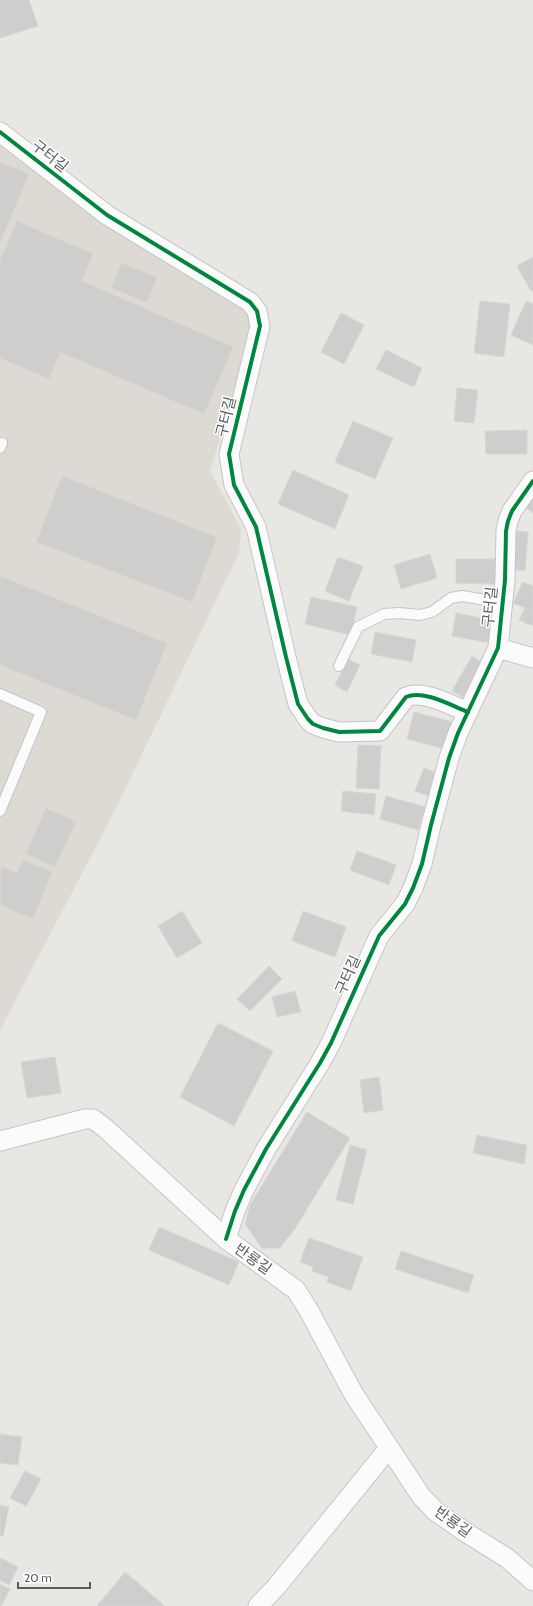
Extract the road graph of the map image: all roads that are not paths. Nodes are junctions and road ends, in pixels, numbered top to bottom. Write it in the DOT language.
graph roads {
  1 [pos="0,132"];
  2 [pos="533,481"];
  3 [pos="503,603"];
  4 [pos="498,648"];
  5 [pos="533,658"];
  6 [pos="339,666"];
  7 [pos="0,694"];
  8 [pos="468,712"];
  9 [pos="0,811"];
  10 [pos="0,1140"];
  11 [pos="226,1239"];
  12 [pos="389,1448"];
  13 [pos="533,1581"];
  14 [pos="258,1606"];
  1 -- 8 [label="street, 구터길"];
  2 -- 3 [label="street, 구터길"];
  3 -- 4 [label="street, 구터길"];
  3 -- 6 [label="lane"];
  4 -- 5 [label="street, 구터길"];
  4 -- 8 [label="street, 구터길"];
  7 -- 9 [label="lane"];
  8 -- 11 [label="street, 구터길"];
  10 -- 11 [label="street, 반룡길"];
  11 -- 12 [label="street, 반룡길"];
  12 -- 13 [label="street, 반룡길"];
  12 -- 14 [label="street"];
}
